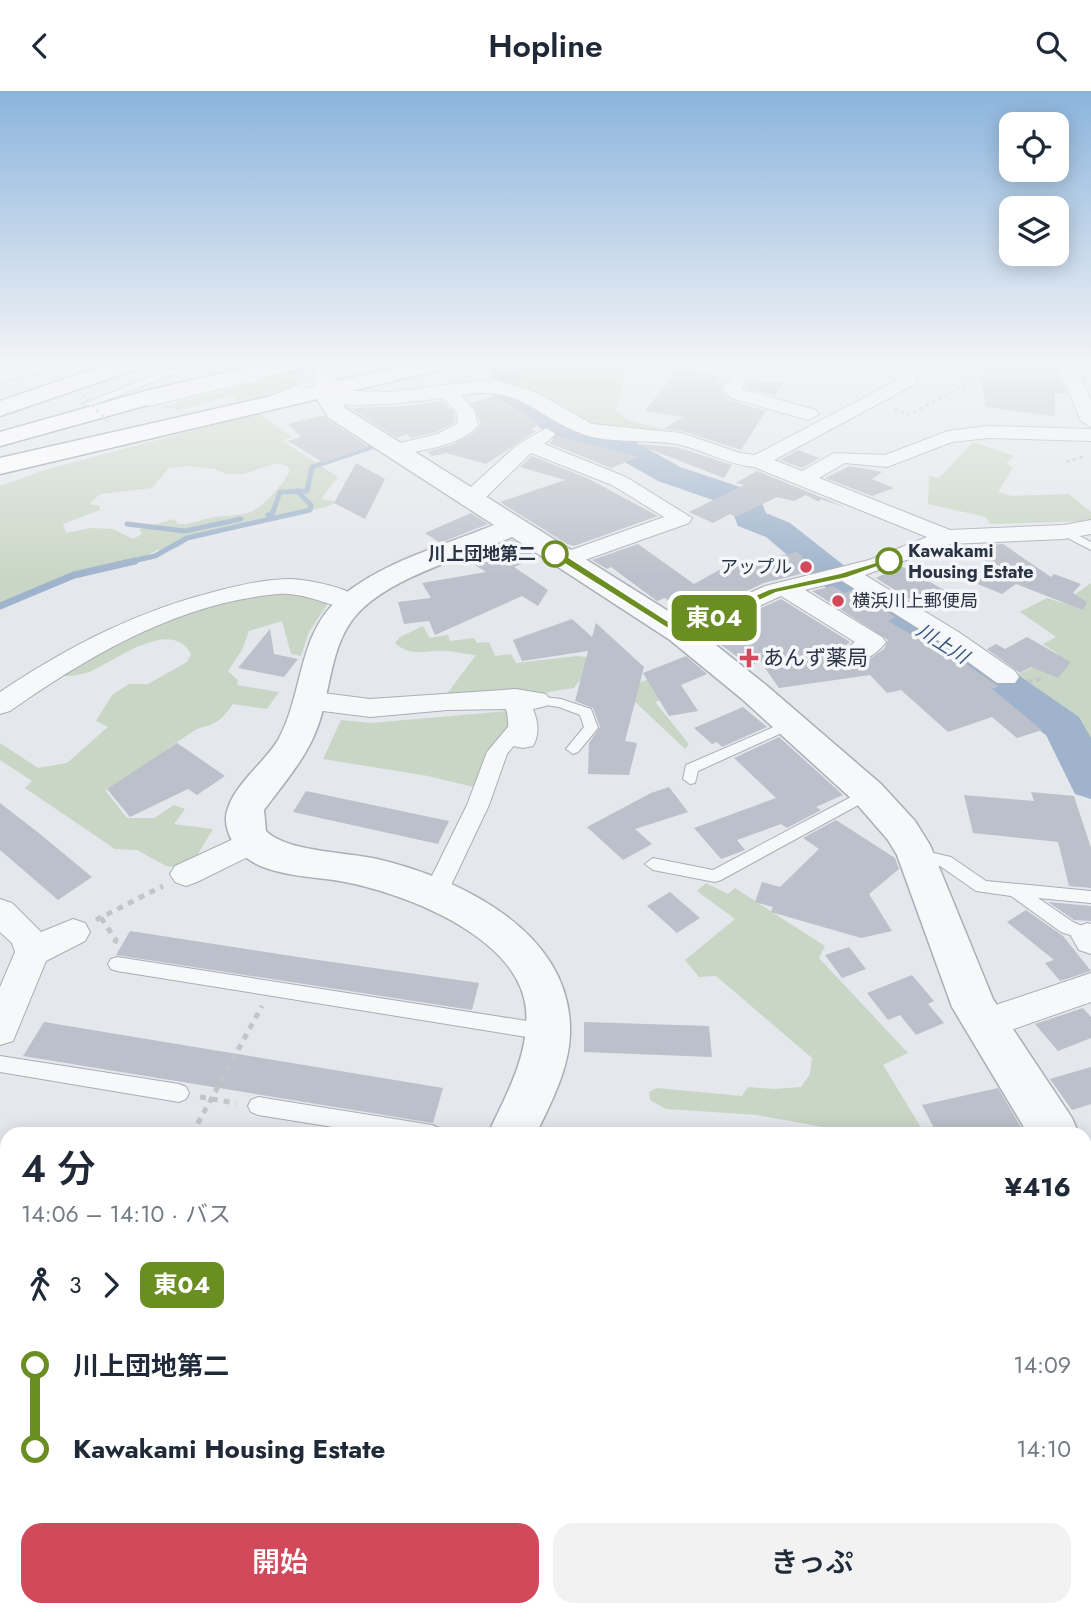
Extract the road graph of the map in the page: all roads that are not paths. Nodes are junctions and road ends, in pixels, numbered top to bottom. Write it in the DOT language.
graph roads {
  1 [pos="124,435"];
  2 [pos="371,435"];
  3 [pos="450,435"];
  4 [pos="544,435"];
  5 [pos="645,435"];
  6 [pos="807,435"];
  7 [pos="962,435"];
  8 [pos="531,446"];
  9 [pos="394,450"];
  10 [pos="758,461"];
  11 [pos="0,467"];
  12 [pos="803,479"];
  13 [pos="470,500"];
  14 [pos="513,527"];
  15 [pos="1091,527"];
  16 [pos="1064,532"];
  17 [pos="947,537"];
  18 [pos="1091,547"];
  19 [pos="565,560"];
  20 [pos="837,577"];
  21 [pos="784,588"];
  22 [pos="352,603"];
  23 [pos="681,633"];
  24 [pos="847,658"];
  25 [pos="1006,677"];
  26 [pos="307,700"];
  27 [pos="0,705"];
  28 [pos="525,715"];
  29 [pos="790,724"];
  30 [pos="573,749"];
  31 [pos="690,779"];
  32 [pos="868,793"];
  33 [pos="253,841"];
  34 [pos="916,855"];
  35 [pos="653,863"];
  36 [pos="186,874"];
  37 [pos="1015,891"];
  38 [pos="434,895"];
  39 [pos="1091,897"];
  40 [pos="0,912"];
  41 [pos="73,932"];
  42 [pos="1089,938"];
  43 [pos="32,952"];
  44 [pos="117,964"];
  45 [pos="1091,987"];
  46 [pos="985,1024"];
  47 [pos="0,1030"];
  48 [pos="548,1033"];
  49 [pos="0,1064"];
  50 [pos="179,1093"];
  51 [pos="258,1106"];
  52 [pos="388,1127"];
  53 [pos="516,1127"];
  54 [pos="1051,1127"];
  1 -- 11 [label="highway"];
  2 -- 9 [label="street"];
  3 -- 9 [label="street"];
  4 -- 8 [label="street"];
  5 -- 10 [label="street"];
  6 -- 10 [label="street"];
  7 -- 12 [label="street"];
  8 -- 13 [label="street"];
  8 -- 19 [label="street"];
  9 -- 13 [label="street"];
  10 -- 12 [label="street"];
  12 -- 17 [label="street"];
  13 -- 14 [label="street"];
  14 -- 19 [label="street"];
  14 -- 22 [label="street"];
  15 -- 16 [label="street"];
  16 -- 17 [label="street"];
  16 -- 18 [label="lane"];
  17 -- 20 [label="street"];
  19 -- 23 [label="street"];
  20 -- 21 [label="street"];
  20 -- 25 [label="street"];
  21 -- 23 [label="street"];
  21 -- 24 [label="street"];
  22 -- 26 [label="street"];
  22 -- 27 [label="street"];
  23 -- 29 [label="street"];
  26 -- 28 [label="street"];
  26 -- 33 [label="street"];
  28 -- 30 [label="lane"];
  28 -- 38 [label="street"];
  29 -- 31 [label="lane"];
  29 -- 32 [label="street"];
  32 -- 34 [label="street"];
  32 -- 35 [label="lane"];
  33 -- 36 [label="street"];
  33 -- 38 [label="street"];
  34 -- 37 [label="lane"];
  34 -- 46 [label="street"];
  37 -- 39 [label="lane"];
  37 -- 42 [label="lane"];
  38 -- 48 [label="street"];
  40 -- 43 [label="street"];
  41 -- 43 [label="street"];
  43 -- 47 [label="street"];
  44 -- 48 [label="lane"];
  45 -- 46 [label="street"];
  46 -- 54 [label="street"];
  48 -- 53 [label="street"];
  49 -- 50 [label="lane"];
  51 -- 52 [label="lane"];
}
